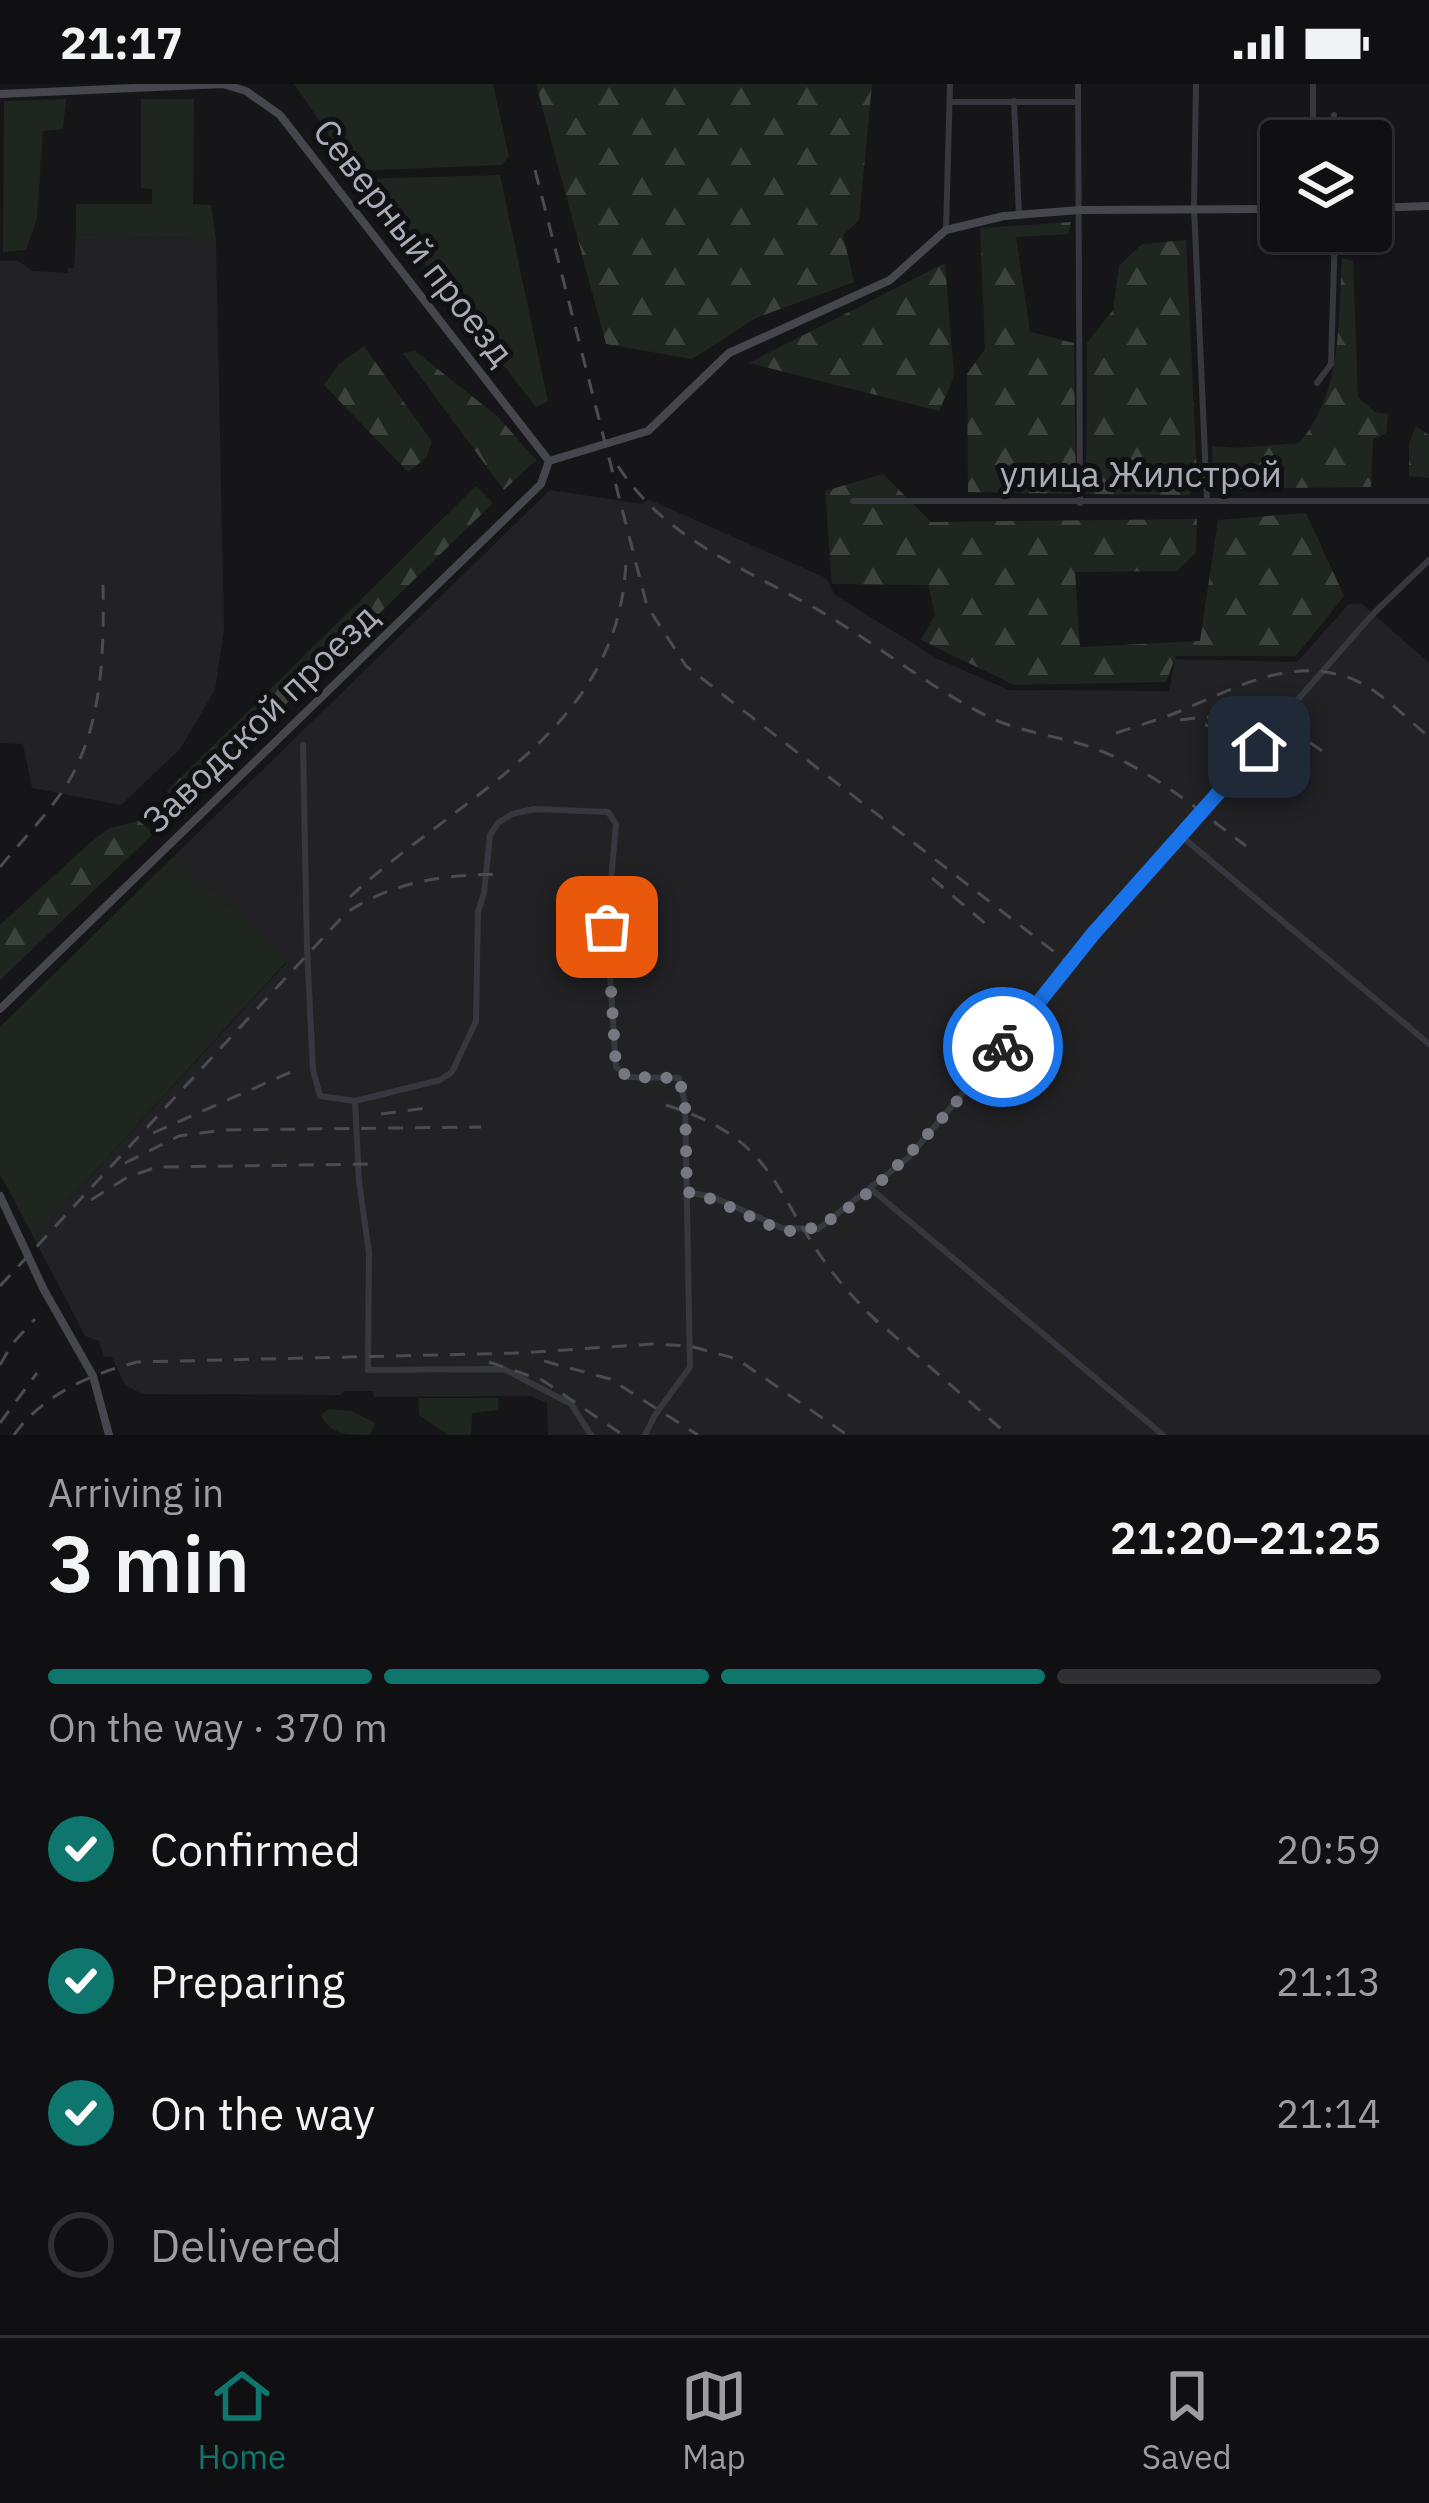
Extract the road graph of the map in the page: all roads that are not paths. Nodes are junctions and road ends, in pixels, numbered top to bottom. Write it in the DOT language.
graph roads {
  1 [pos="950,84"];
  2 [pos="1078,84"];
  3 [pos="1196,84"];
  4 [pos="1314,84"];
  5 [pos="91,86"];
  6 [pos="0,94"];
  7 [pos="1014,101"];
  8 [pos="951,102"];
  9 [pos="1078,102"];
  10 [pos="1334,115"];
  11 [pos="1313,120"];
  12 [pos="1334,120"];
  13 [pos="1429,206"];
  14 [pos="1194,207"];
  15 [pos="1392,207"];
  16 [pos="1260,209"];
  17 [pos="1080,210"];
  18 [pos="1019,216"];
  19 [pos="946,230"];
  20 [pos="1334,252"];
  21 [pos="1317,382"];
  22 [pos="548,461"];
  23 [pos="1207,500"];
  24 [pos="853,501"];
  25 [pos="1429,501"];
  26 [pos="1080,503"];
  27 [pos="1429,560"];
  28 [pos="303,745"];
  29 [pos="1180,835"];
  30 [pos="0,1009"];
  31 [pos="1429,1044"];
  32 [pos="355,1101"];
  33 [pos="869,1188"];
  34 [pos="687,1192"];
  35 [pos="0,1196"];
  36 [pos="109,1435"];
  37 [pos="591,1435"];
  38 [pos="645,1435"];
  39 [pos="1162,1435"];
  1 -- 8 [label="street"];
  2 -- 9 [label="street"];
  3 -- 14 [label="street"];
  4 -- 11 [label="street"];
  5 -- 6 [label="street, Северный проезд"];
  5 -- 22 [label="street, Северный проезд"];
  7 -- 8 [label="street"];
  7 -- 9 [label="street"];
  7 -- 18 [label="street"];
  8 -- 19 [label="street"];
  9 -- 17 [label="street"];
  10 -- 12 [label="street"];
  13 -- 15 [label="street"];
  14 -- 16 [label="street"];
  14 -- 17 [label="street"];
  14 -- 23 [label="street"];
  17 -- 18 [label="street"];
  17 -- 26 [label="street"];
  18 -- 19 [label="street"];
  19 -- 22 [label="street"];
  20 -- 21 [label="street"];
  22 -- 30 [label="street, Заводской проезд"];
  23 -- 25 [label="street, улица Жилстрой"];
  23 -- 26 [label="street, улица Жилстрой"];
  24 -- 26 [label="street, улица Жилстрой"];
  27 -- 29 [label="street"];
  28 -- 32 [label="street"];
  29 -- 31 [label="street"];
  29 -- 33 [label="street"];
  32 -- 34 [label="street"];
  32 -- 37 [label="street"];
  33 -- 34 [label="street"];
  33 -- 39 [label="street"];
  34 -- 38 [label="street"];
  35 -- 36 [label="street"];
}
